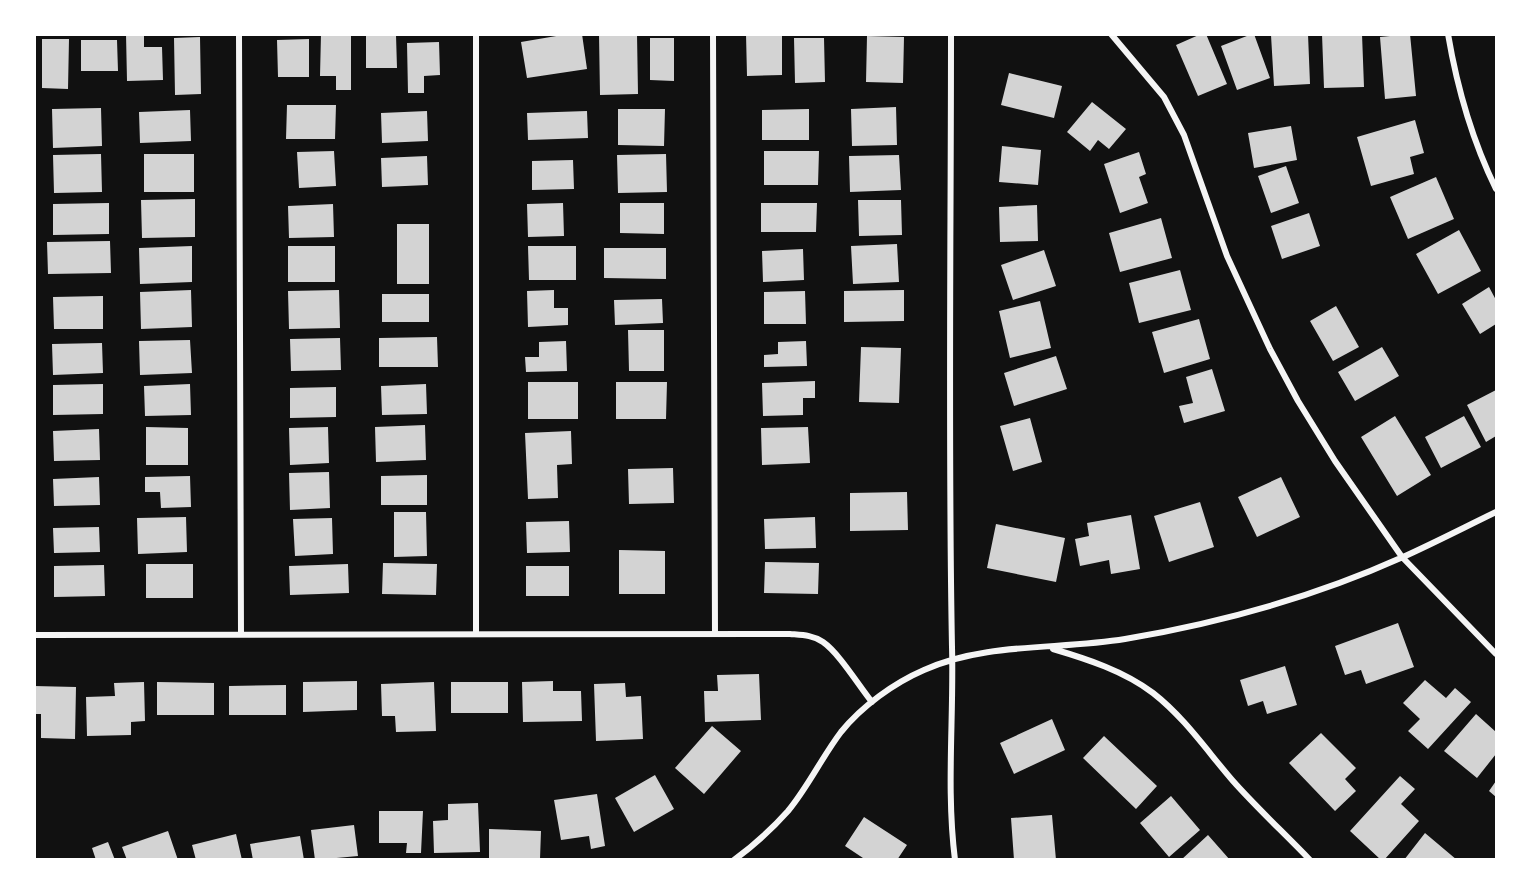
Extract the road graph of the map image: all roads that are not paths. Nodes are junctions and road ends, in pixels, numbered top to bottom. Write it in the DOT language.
graph roads {
  1 [pos="239,34"];
  2 [pos="476,34"];
  3 [pos="713,34"];
  4 [pos="951,34"];
  5 [pos="1111,34"];
  6 [pos="1448,34"];
  7 [pos="1497,189"];
  8 [pos="1497,512"];
  9 [pos="1402,557"];
  10 [pos="476,633"];
  11 [pos="715,633"];
  12 [pos="241,634"];
  13 [pos="34,635"];
  14 [pos="1049,648"];
  15 [pos="1497,654"];
  16 [pos="952,658"];
  17 [pos="872,702"];
  18 [pos="734,860"];
  19 [pos="955,860"];
  20 [pos="1310,860"];
  1 -- 12 [label="street"];
  2 -- 10 [label="street"];
  3 -- 11 [label="street"];
  4 -- 16 [label="street"];
  5 -- 9 [label="street"];
  6 -- 7 [label="street"];
  8 -- 9 [label="street"];
  9 -- 14 [label="street"];
  9 -- 15 [label="street"];
  10 -- 11 [label="street"];
  10 -- 12 [label="street"];
  11 -- 17 [label="street"];
  12 -- 13 [label="street"];
  14 -- 16 [label="street"];
  14 -- 20 [label="street"];
  16 -- 17 [label="street"];
  16 -- 19 [label="street"];
  17 -- 18 [label="street"];
}
